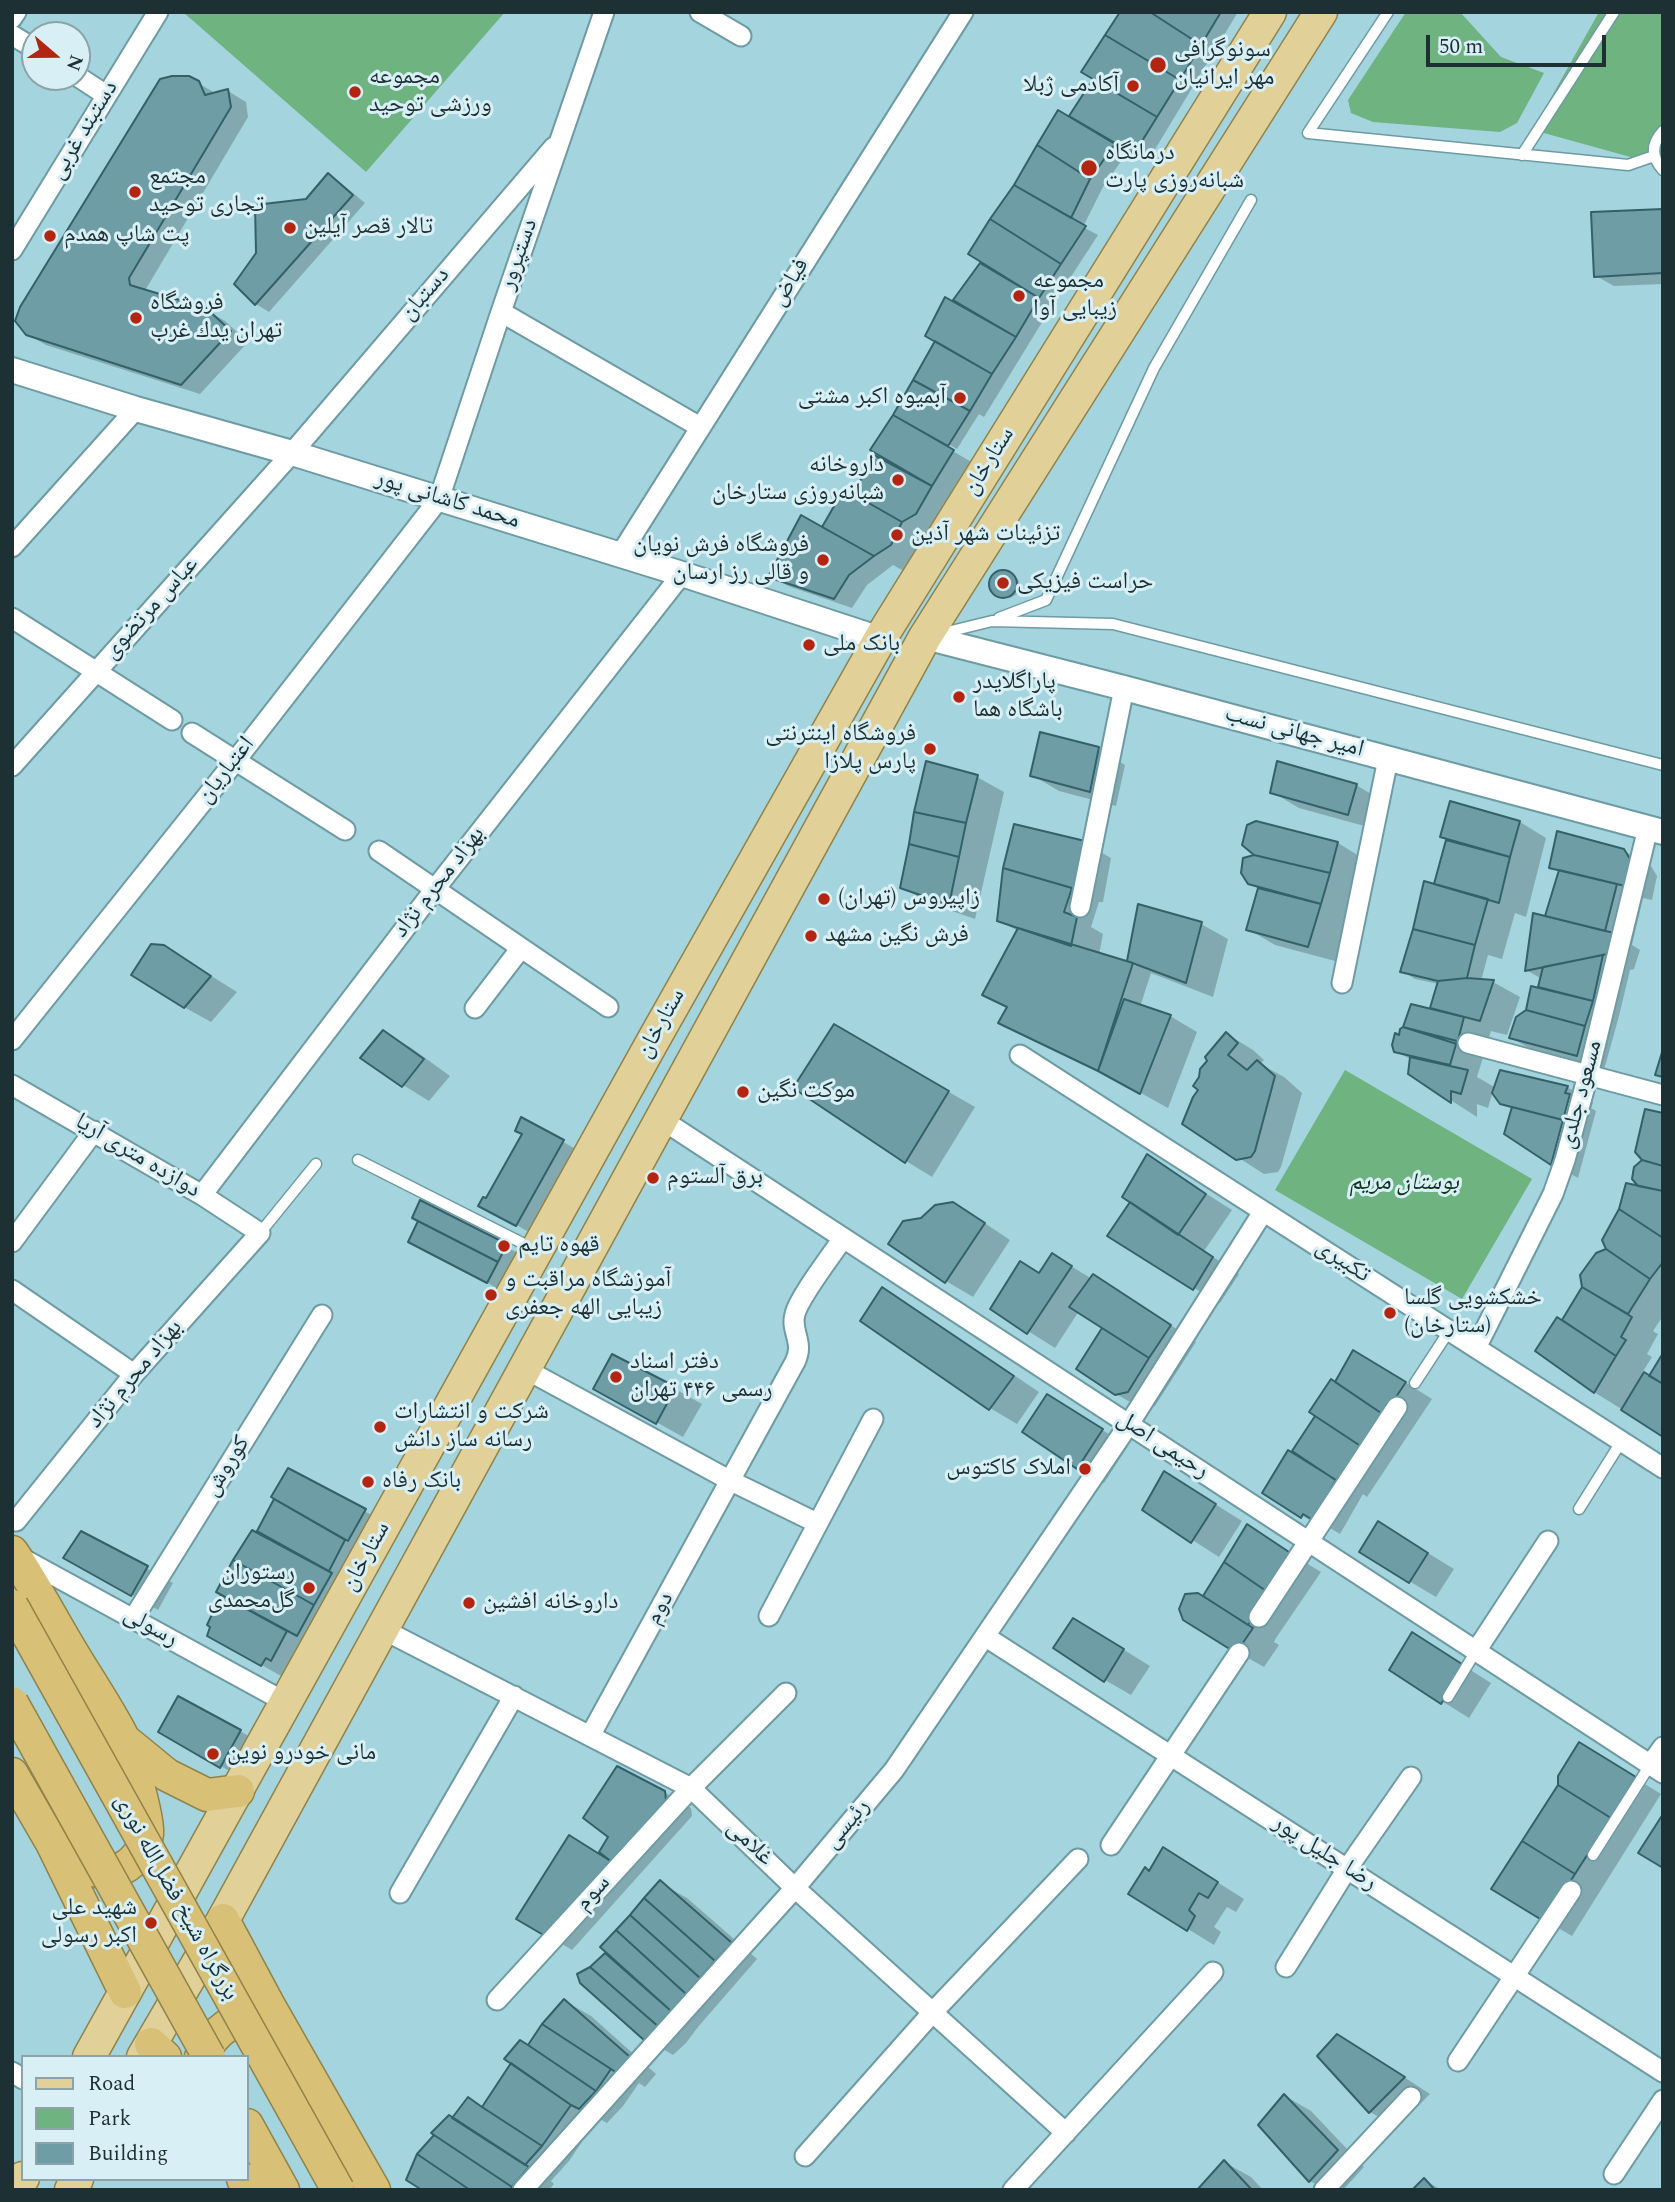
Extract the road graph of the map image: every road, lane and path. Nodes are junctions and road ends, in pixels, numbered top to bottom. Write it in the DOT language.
graph roads {
  1 [pos="16,12"];
  2 [pos="158,12"];
  3 [pos="604,12"];
  4 [pos="701,12"];
  5 [pos="963,12"];
  6 [pos="1270,12"];
  7 [pos="1321,12"];
  8 [pos="1388,12"];
  9 [pos="1614,12"];
  10 [pos="12,18"];
  11 [pos="741,36"];
  12 [pos="91,85"];
  13 [pos="107,95"];
  14 [pos="1663,131"];
  15 [pos="561,138"];
  16 [pos="1522,155"];
  17 [pos="1654,156"];
  18 [pos="1663,170"];
  19 [pos="1251,200"];
  20 [pos="12,250"];
  21 [pos="501,312"];
  22 [pos="12,370"];
  23 [pos="136,409"];
  24 [pos="700,427"];
  25 [pos="292,453"];
  26 [pos="439,499"];
  27 [pos="12,547"];
  28 [pos="620,555"];
  29 [pos="682,574"];
  30 [pos="12,618"];
  31 [pos="992,621"];
  32 [pos="925,637"];
  33 [pos="880,639"];
  34 [pos="96,672"];
  35 [pos="1124,688"];
  36 [pos="172,720"];
  37 [pos="192,733"];
  38 [pos="1388,759"];
  39 [pos="236,760"];
  40 [pos="1663,765"];
  41 [pos="12,766"];
  42 [pos="345,830"];
  43 [pos="1655,830"];
  44 [pos="379,851"];
  45 [pos="435,889"];
  46 [pos="1080,907"];
  47 [pos="521,948"];
  48 [pos="1342,983"];
  49 [pos="608,1007"];
  50 [pos="475,1008"];
  51 [pos="12,1040"];
  52 [pos="1468,1042"];
  53 [pos="1020,1055"];
  54 [pos="1588,1075"];
  55 [pos="12,1085"];
  56 [pos="1663,1095"];
  57 [pos="661,1119"];
  58 [pos="94,1131"];
  59 [pos="358,1160"];
  60 [pos="316,1164"];
  61 [pos="202,1195"];
  62 [pos="1263,1212"];
  63 [pos="260,1233"];
  64 [pos="843,1238"];
  65 [pos="12,1242"];
  66 [pos="537,1251"];
  67 [pos="12,1290"];
  68 [pos="322,1315"];
  69 [pos="1449,1331"];
  70 [pos="1476,1348"];
  71 [pos="525,1369"];
  72 [pos="134,1374"];
  73 [pos="1415,1383"];
  74 [pos="1397,1406"];
  75 [pos="873,1419"];
  76 [pos="1129,1424"];
  77 [pos="1621,1442"];
  78 [pos="1663,1468"];
  79 [pos="731,1481"];
  80 [pos="1579,1509"];
  81 [pos="16,1521"];
  82 [pos="817,1523"];
  83 [pos="1548,1541"];
  84 [pos="1308,1542"];
  85 [pos="13,1553"];
  86 [pos="12,1606"];
  87 [pos="769,1616"];
  88 [pos="1259,1617"];
  89 [pos="133,1619"];
  90 [pos="382,1629"];
  91 [pos="986,1637"];
  92 [pos="1476,1651"];
  93 [pos="1239,1653"];
  94 [pos="786,1693"];
  95 [pos="514,1696"];
  96 [pos="1448,1697"];
  97 [pos="12,1703"];
  98 [pos="286,1703"];
  99 [pos="590,1736"];
  100 [pos="123,1739"];
  101 [pos="1663,1747"];
  102 [pos="1170,1755"];
  103 [pos="1657,1769"];
  104 [pos="12,1774"];
  105 [pos="1411,1777"];
  106 [pos="691,1788"];
  107 [pos="238,1791"];
  108 [pos="52,1843"];
  109 [pos="1111,1845"];
  110 [pos="1593,1855"];
  111 [pos="1078,1859"];
  112 [pos="1347,1869"];
  113 [pos="795,1888"];
  114 [pos="1571,1891"];
  115 [pos="400,1893"];
  116 [pos="223,1920"];
  117 [pos="1286,1967"];
  118 [pos="1213,1972"];
  119 [pos="1515,1977"];
  120 [pos="125,1993"];
  121 [pos="497,2000"];
  122 [pos="269,2006"];
  123 [pos="932,2013"];
  124 [pos="153,2053"];
  125 [pos="90,2055"];
  126 [pos="202,2055"];
  127 [pos="208,2055"];
  128 [pos="1458,2061"];
  129 [pos="1663,2072"];
  130 [pos="1411,2097"];
  131 [pos="1663,2100"];
  132 [pos="248,2127"];
  133 [pos="1066,2133"];
  134 [pos="805,2156"];
  135 [pos="1614,2174"];
  136 [pos="283,2190"];
  137 [pos="338,2190"];
  138 [pos="374,2190"];
  139 [pos="523,2190"];
  140 [pos="1013,2190"];
  141 [pos="1324,2190"];
  1 -- 10 [label="street"];
  2 -- 13 [label="street, دستبند غربی"];
  3 -- 15 [label="street, دستپرور"];
  4 -- 11 [label="street"];
  5 -- 24 [label="street, فیاض"];
  6 -- 33 [label="main road, ستارخان"];
  7 -- 32 [label="main road, ستارخان"];
  8 -- 16 [label="lane"];
  9 -- 16 [label="lane"];
  12 -- 13 [label="street"];
  13 -- 20 [label="street, دستبند غربی"];
  14 -- 17 [label="lane"];
  15 -- 21 [label="street, دستپرور"];
  15 -- 25 [label="street, دستبان"];
  16 -- 17 [label="lane"];
  17 -- 18 [label="lane"];
  19 -- 31 [label="lane"];
  21 -- 24 [label="street"];
  21 -- 26 [label="street, دستپرور"];
  22 -- 23 [label="street, محمد کاشانی پور"];
  23 -- 25 [label="street, محمد کاشانی پور"];
  23 -- 27 [label="street"];
  24 -- 28 [label="street, فیاض"];
  25 -- 26 [label="street, محمد کاشانی پور"];
  25 -- 34 [label="street, عباس مرتضوی"];
  26 -- 28 [label="street, محمد کاشانی پور"];
  26 -- 39 [label="street, اعتباریان"];
  28 -- 29 [label="street, محمد کاشانی پور"];
  29 -- 33 [label="street, محمد کاشانی پور"];
  29 -- 45 [label="street, بهزاد محرم نژاد"];
  30 -- 34 [label="street"];
  31 -- 32 [label="lane"];
  31 -- 40 [label="lane"];
  32 -- 35 [label="street, امیر جهانی نسب"];
  32 -- 57 [label="main road, ستارخان"];
  33 -- 66 [label="main road, ستارخان"];
  34 -- 36 [label="street"];
  34 -- 41 [label="street, عباس مرتضوی"];
  35 -- 38 [label="street, امیر جهانی نسب"];
  35 -- 46 [label="street"];
  37 -- 39 [label="street"];
  38 -- 43 [label="street, امیر جهانی نسب"];
  38 -- 48 [label="street"];
  39 -- 42 [label="street"];
  39 -- 51 [label="street, اعتباریان"];
  43 -- 54 [label="street, مسعود جلدی"];
  44 -- 45 [label="street"];
  45 -- 47 [label="street"];
  45 -- 61 [label="street, بهزاد محرم نژاد"];
  47 -- 49 [label="street"];
  47 -- 50 [label="street"];
  52 -- 54 [label="street"];
  53 -- 62 [label="street, تکبیری"];
  54 -- 56 [label="street"];
  54 -- 70 [label="street, مسعود جلدی"];
  55 -- 58 [label="street, دوازده متری آریا"];
  57 -- 64 [label="street, رحیمی اصل"];
  57 -- 71 [label="main road, ستارخان"];
  58 -- 61 [label="street, دوازده متری آریا"];
  58 -- 65 [label="street"];
  59 -- 66 [label="lane"];
  60 -- 63 [label="lane"];
  61 -- 63 [label="street, دوازده متری آریا"];
  62 -- 69 [label="street, تکبیری"];
  62 -- 76 [label="street, رئیسی"];
  63 -- 72 [label="street, بهزاد محرم نژاد"];
  64 -- 76 [label="street, رحیمی اصل"];
  64 -- 79 [label="street, دوم"];
  66 -- 98 [label="main road, ستارخان"];
  67 -- 72 [label="street"];
  68 -- 89 [label="street, کوروش"];
  69 -- 70 [label="street, تکبیری"];
  69 -- 73 [label="lane"];
  70 -- 77 [label="street, تکبیری"];
  71 -- 79 [label="street"];
  71 -- 90 [label="main road, ستارخان"];
  72 -- 81 [label="street, بهزاد محرم نژاد"];
  74 -- 84 [label="street"];
  75 -- 82 [label="street"];
  76 -- 84 [label="street, رحیمی اصل"];
  76 -- 91 [label="street, رئیسی"];
  77 -- 78 [label="street, تکبیری"];
  77 -- 80 [label="lane"];
  79 -- 82 [label="street"];
  79 -- 99 [label="street, دوم"];
  82 -- 87 [label="street"];
  83 -- 92 [label="street"];
  84 -- 88 [label="street"];
  84 -- 92 [label="street, رحیمی اصل"];
  85 -- 89 [label="street, رسولی"];
  85 -- 100 [label="highway"];
  86 -- 137 [label="highway, بزرگراه شیخ فضل‌الله نوری, bridge"];
  89 -- 98 [label="street, رسولی"];
  90 -- 95 [label="street, غلامی"];
  90 -- 116 [label="main road, ستارخان"];
  91 -- 102 [label="street, رضا جلیل پور"];
  91 -- 113 [label="street, رئیسی"];
  92 -- 96 [label="lane"];
  92 -- 103 [label="street, رحیمی اصل"];
  93 -- 102 [label="street"];
  94 -- 106 [label="street, سوم"];
  95 -- 99 [label="street, غلامی"];
  95 -- 115 [label="street"];
  97 -- 127 [label="highway, بزرگراه شیخ فضل‌الله نوری, bridge"];
  98 -- 107 [label="main road, ستارخان"];
  99 -- 106 [label="street, غلامی"];
  100 -- 107 [label="highway"];
  100 -- 108 [label="highway"];
  101 -- 103 [label="street"];
  102 -- 109 [label="street"];
  102 -- 112 [label="street, رضا جلیل پور"];
  103 -- 110 [label="lane"];
  104 -- 108 [label="highway"];
  105 -- 112 [label="street"];
  106 -- 113 [label="street, غلامی"];
  106 -- 121 [label="street, سوم"];
  107 -- 120 [label="main road, ستارخان"];
  108 -- 120 [label="highway"];
  111 -- 123 [label="street"];
  112 -- 117 [label="street"];
  112 -- 119 [label="street, رضا جلیل پور"];
  113 -- 123 [label="street, غلامی"];
  113 -- 139 [label="street, رئیسی"];
  114 -- 119 [label="street"];
  116 -- 122 [label="highway"];
  116 -- 124 [label="main road, ستارخان"];
  118 -- 133 [label="street"];
  119 -- 128 [label="street"];
  119 -- 129 [label="street, رضا جلیل پور"];
  120 -- 125 [label="main road, ستارخان"];
  122 -- 126 [label="highway"];
  122 -- 138 [label="highway"];
  123 -- 133 [label="street, غلامی"];
  123 -- 134 [label="street"];
  130 -- 141 [label="street"];
  131 -- 135 [label="street"];
  132 -- 136 [label="highway"];
  133 -- 140 [label="street"];
}
